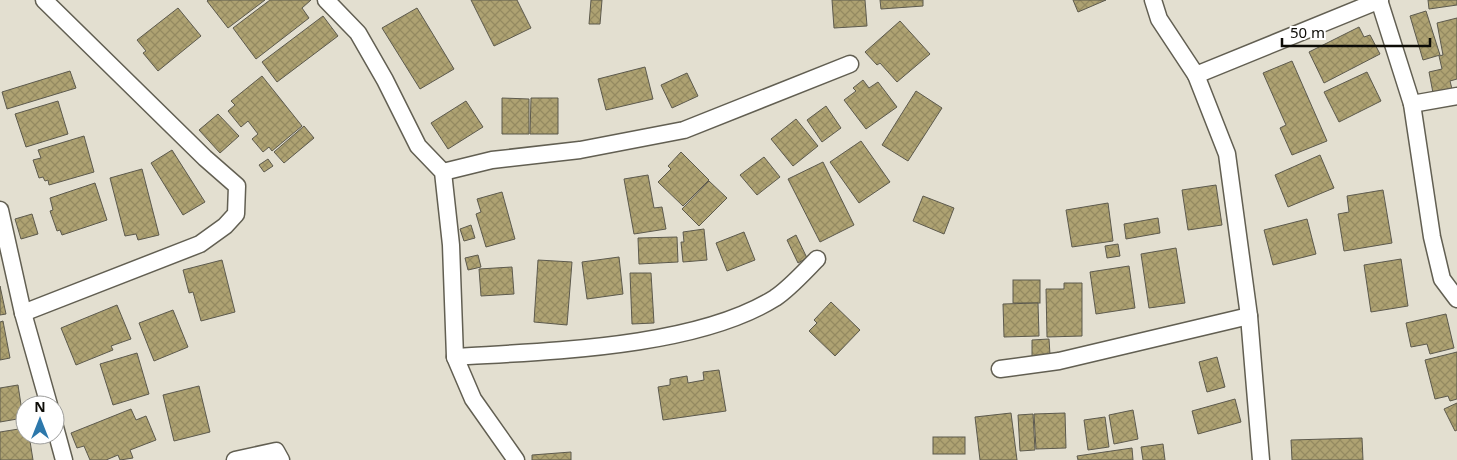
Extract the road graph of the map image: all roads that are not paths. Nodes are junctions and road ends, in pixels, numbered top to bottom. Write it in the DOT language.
graph roads {
  1 [pos="44,0"];
  2 [pos="326,0"];
  3 [pos="1153,0"];
  4 [pos="1380,0"];
  5 [pos="850,64"];
  6 [pos="1196,74"];
  7 [pos="1457,96"];
  8 [pos="1412,104"];
  9 [pos="443,172"];
  10 [pos="0,210"];
  11 [pos="817,259"];
  12 [pos="1457,299"];
  13 [pos="23,313"];
  14 [pos="1249,316"];
  15 [pos="454,356"];
  16 [pos="1000,369"];
  17 [pos="46,395"];
  18 [pos="60,445"];
  19 [pos="64,460"];
  20 [pos="235,460"];
  21 [pos="281,460"];
  22 [pos="516,460"];
  23 [pos="1261,460"];
  1 -- 13 [label="street"];
  2 -- 9 [label="street"];
  3 -- 6 [label="street"];
  4 -- 6 [label="street"];
  4 -- 8 [label="street"];
  5 -- 9 [label="street"];
  6 -- 14 [label="street"];
  7 -- 8 [label="street"];
  8 -- 12 [label="street"];
  9 -- 15 [label="street"];
  10 -- 13 [label="street"];
  11 -- 15 [label="street"];
  13 -- 17 [label="street"];
  14 -- 16 [label="street"];
  14 -- 23 [label="street"];
  15 -- 22 [label="street"];
  18 -- 19 [label="street"];
  20 -- 21 [label="street"];
}
